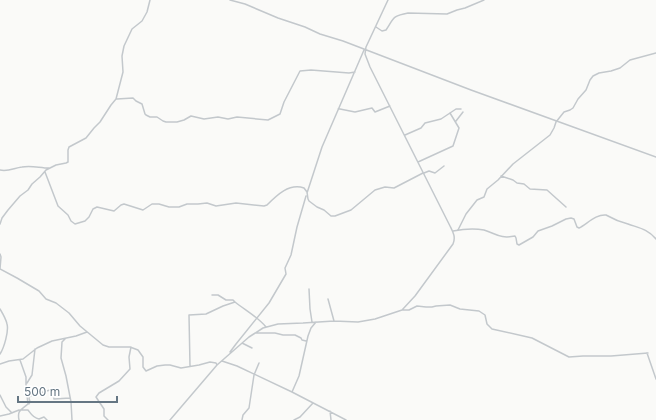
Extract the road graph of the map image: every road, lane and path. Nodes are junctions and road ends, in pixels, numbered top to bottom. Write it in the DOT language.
graph roads {
  1 [pos="150,0"];
  2 [pos="230,0"];
  3 [pos="388,0"];
  4 [pos="484,0"];
  5 [pos="376,27"];
  6 [pos="364,50"];
  7 [pos="656,53"];
  8 [pos="355,72"];
  9 [pos="116,99"];
  10 [pos="390,106"];
  11 [pos="338,109"];
  12 [pos="461,109"];
  13 [pos="463,112"];
  14 [pos="450,113"];
  15 [pos="557,121"];
  16 [pos="455,122"];
  17 [pos="405,135"];
  18 [pos="656,157"];
  19 [pos="418,162"];
  20 [pos="444,166"];
  21 [pos="49,168"];
  22 [pos="0,170"];
  23 [pos="45,172"];
  24 [pos="423,173"];
  25 [pos="501,176"];
  26 [pos="307,194"];
  27 [pos="566,207"];
  28 [pos="0,224"];
  29 [pos="458,230"];
  30 [pos="452,231"];
  31 [pos="656,240"];
  32 [pos="0,254"];
  33 [pos="0,269"];
  34 [pos="309,289"];
  35 [pos="212,295"];
  36 [pos="328,299"];
  37 [pos="235,302"];
  38 [pos="0,309"];
  39 [pos="402,310"];
  40 [pos="257,318"];
  41 [pos="334,321"];
  42 [pos="312,322"];
  43 [pos="316,322"];
  44 [pos="266,327"];
  45 [pos="87,332"];
  46 [pos="255,333"];
  47 [pos="65,339"];
  48 [pos="306,342"];
  49 [pos="242,343"];
  50 [pos="131,347"];
  51 [pos="252,348"];
  52 [pos="35,349"];
  53 [pos="230,352"];
  54 [pos="0,354"];
  55 [pos="20,360"];
  56 [pos="221,361"];
  57 [pos="215,362"];
  58 [pos="259,363"];
  59 [pos="0,364"];
  60 [pos="216,365"];
  61 [pos="190,366"];
  62 [pos="254,375"];
  63 [pos="656,379"];
  64 [pos="26,383"];
  65 [pos="292,392"];
  66 [pos="0,395"];
  67 [pos="70,398"];
  68 [pos="313,403"];
  69 [pos="28,404"];
  70 [pos="20,410"];
  71 [pos="330,411"];
  72 [pos="12,413"];
  73 [pos="333,413"];
  74 [pos="0,416"];
  75 [pos="300,417"];
  76 [pos="331,417"];
  77 [pos="104,419"];
  78 [pos="19,420"];
  79 [pos="48,420"];
  80 [pos="72,420"];
  81 [pos="108,420"];
  82 [pos="170,420"];
  83 [pos="242,420"];
  84 [pos="294,420"];
  85 [pos="301,420"];
  86 [pos="331,420"];
  87 [pos="346,420"];
  1 -- 9 [label="street"];
  2 -- 6 [label="street"];
  3 -- 5 [label="street"];
  4 -- 5 [label="street"];
  5 -- 6 [label="street"];
  6 -- 8 [label="street"];
  6 -- 10 [label="street"];
  6 -- 15 [label="street"];
  7 -- 15 [label="street"];
  8 -- 9 [label="street"];
  8 -- 11 [label="street"];
  9 -- 21 [label="street"];
  10 -- 11 [label="street"];
  10 -- 17 [label="street"];
  11 -- 26 [label="street"];
  12 -- 14 [label="street"];
  13 -- 16 [label="street"];
  14 -- 16 [label="street"];
  14 -- 17 [label="street"];
  15 -- 18 [label="street"];
  15 -- 25 [label="street"];
  16 -- 19 [label="street"];
  17 -- 19 [label="street"];
  19 -- 24 [label="street"];
  20 -- 24 [label="street"];
  21 -- 22 [label="street"];
  21 -- 23 [label="street"];
  23 -- 26 [label="street"];
  23 -- 28 [label="street"];
  24 -- 26 [label="street"];
  24 -- 30 [label="street"];
  25 -- 27 [label="street"];
  25 -- 29 [label="street"];
  26 -- 40 [label="street"];
  29 -- 30 [label="street"];
  29 -- 31 [label="street"];
  30 -- 39 [label="street"];
  32 -- 33 [label="street"];
  33 -- 45 [label="street"];
  34 -- 42 [label="street"];
  35 -- 37 [label="street"];
  36 -- 41 [label="street"];
  37 -- 40 [label="street"];
  37 -- 61 [label="street"];
  38 -- 54 [label="street"];
  39 -- 41 [label="street"];
  39 -- 63 [label="street"];
  40 -- 44 [label="street"];
  40 -- 53 [label="street"];
  41 -- 43 [label="street"];
  42 -- 43 [label="street"];
  42 -- 44 [label="street"];
  43 -- 48 [label="street"];
  44 -- 46 [label="street"];
  45 -- 47 [label="street"];
  45 -- 50 [label="street"];
  46 -- 48 [label="street"];
  46 -- 49 [label="street"];
  47 -- 52 [label="street"];
  47 -- 67 [label="street"];
  48 -- 65 [label="street"];
  49 -- 51 [label="street"];
  49 -- 56 [label="street"];
  50 -- 61 [label="street"];
  50 -- 77 [label="street"];
  52 -- 55 [label="street"];
  52 -- 64 [label="street"];
  55 -- 59 [label="street"];
  55 -- 64 [label="street"];
  56 -- 57 [label="street"];
  56 -- 60 [label="street"];
  56 -- 62 [label="street"];
  57 -- 60 [label="street"];
  57 -- 61 [label="street"];
  58 -- 62 [label="street"];
  60 -- 82 [label="street"];
  62 -- 65 [label="street"];
  62 -- 83 [label="street"];
  64 -- 69 [label="street"];
  65 -- 68 [label="street"];
  66 -- 72 [label="street"];
  67 -- 69 [label="street"];
  67 -- 80 [label="street"];
  68 -- 71 [label="street"];
  68 -- 75 [label="street"];
  69 -- 70 [label="street"];
  70 -- 72 [label="street"];
  70 -- 78 [label="street"];
  70 -- 79 [label="street"];
  71 -- 73 [label="street"];
  71 -- 76 [label="street"];
  72 -- 74 [label="street"];
  73 -- 76 [label="street"];
  73 -- 87 [label="street"];
  75 -- 84 [label="street"];
  75 -- 85 [label="street"];
  76 -- 86 [label="street"];
  77 -- 81 [label="street"];
}
